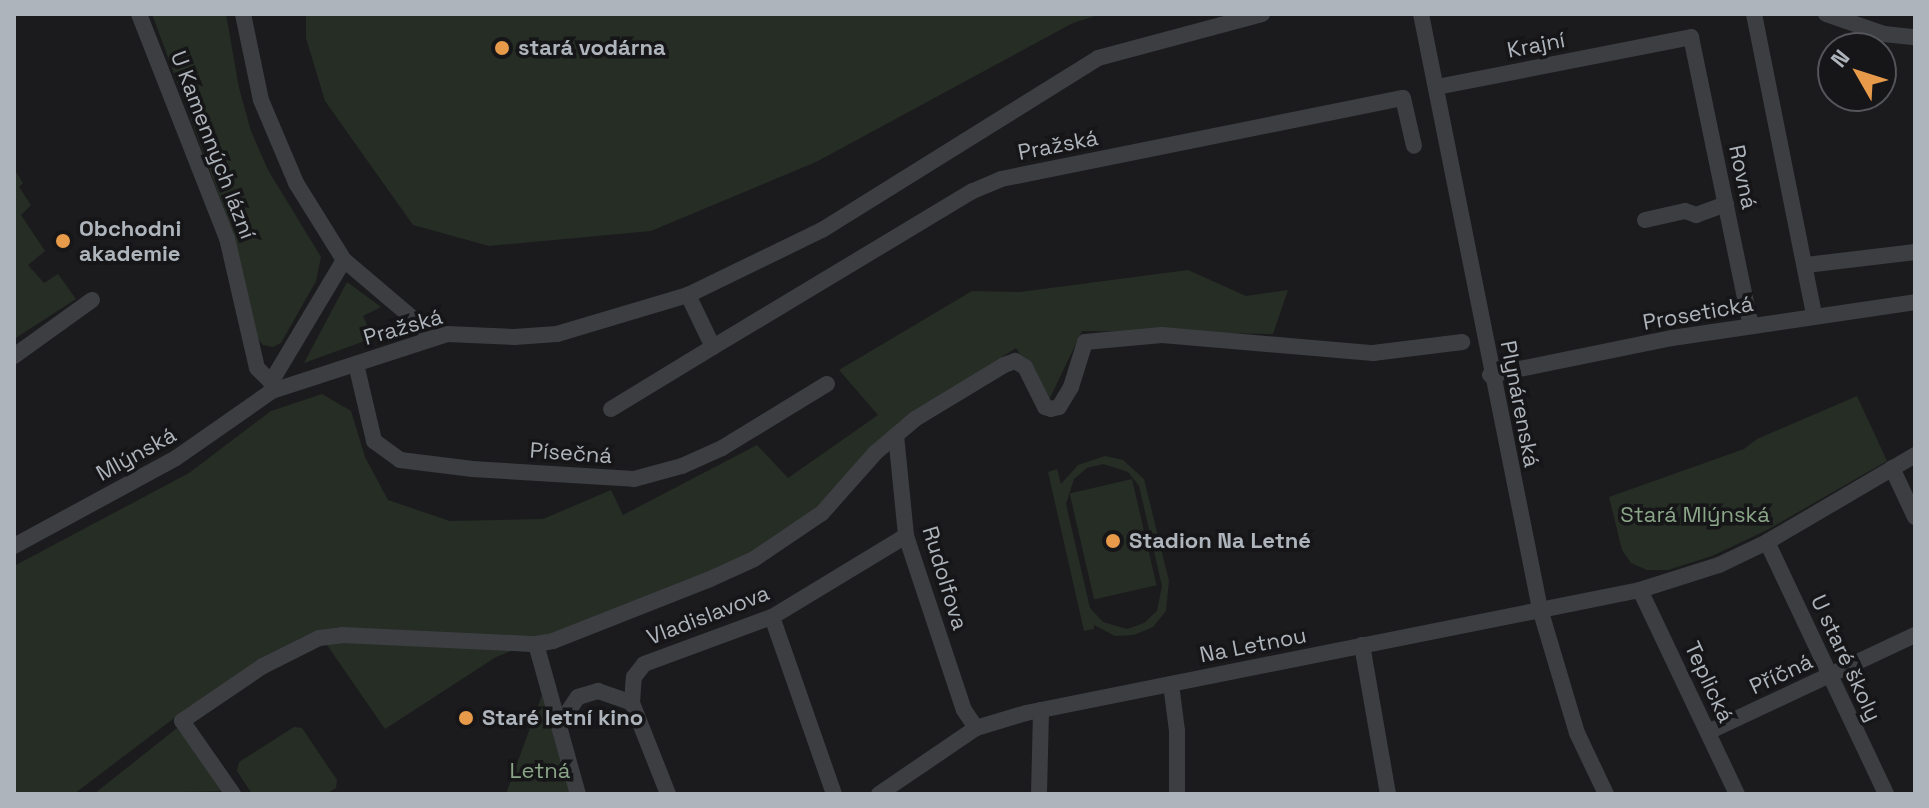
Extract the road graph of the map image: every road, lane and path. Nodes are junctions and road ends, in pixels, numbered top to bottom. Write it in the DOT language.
graph roads {
  1 [pos="139,14"];
  2 [pos="243,14"];
  3 [pos="1262,14"];
  4 [pos="1421,14"];
  5 [pos="1754,14"];
  6 [pos="1826,14"];
  7 [pos="1691,37"];
  8 [pos="1915,37"];
  9 [pos="1437,87"];
  10 [pos="1414,146"];
  11 [pos="1726,204"];
  12 [pos="1645,220"];
  13 [pos="1915,252"];
  14 [pos="344,260"];
  15 [pos="1806,265"];
  16 [pos="688,295"];
  17 [pos="92,300"];
  18 [pos="1915,302"];
  19 [pos="1814,315"];
  20 [pos="1751,326"];
  21 [pos="430,338"];
  22 [pos="1462,342"];
  23 [pos="713,347"];
  24 [pos="14,356"];
  25 [pos="356,364"];
  26 [pos="1490,375"];
  27 [pos="827,384"];
  28 [pos="272,386"];
  29 [pos="611,409"];
  30 [pos="896,435"];
  31 [pos="1915,455"];
  32 [pos="1892,468"];
  33 [pos="1915,517"];
  34 [pos="906,536"];
  35 [pos="1767,542"];
  36 [pos="14,546"];
  37 [pos="1640,590"];
  38 [pos="1540,609"];
  39 [pos="772,617"];
  40 [pos="1915,635"];
  41 [pos="536,644"];
  42 [pos="1362,645"];
  43 [pos="1830,675"];
  44 [pos="1171,684"];
  45 [pos="632,703"];
  46 [pos="1041,710"];
  47 [pos="559,725"];
  48 [pos="976,728"];
  49 [pos="1708,732"];
  50 [pos="233,794"];
  51 [pos="578,794"];
  52 [pos="668,794"];
  53 [pos="834,794"];
  54 [pos="879,794"];
  55 [pos="1039,794"];
  56 [pos="1177,794"];
  57 [pos="1388,794"];
  58 [pos="1606,794"];
  59 [pos="1737,794"];
  60 [pos="1886,794"];
  1 -- 28 [label="street, U Kamenných lázní"];
  2 -- 14 [label="street"];
  3 -- 16 [label="street, Pražská"];
  4 -- 9 [label="street, Plynárenská"];
  5 -- 15 [label="street"];
  6 -- 8 [label="street"];
  7 -- 9 [label="street, Krajní"];
  7 -- 11 [label="street, Rovná"];
  9 -- 26 [label="street, Plynárenská"];
  10 -- 23 [label="street, Pražská"];
  11 -- 12 [label="street"];
  11 -- 20 [label="street, Rovná"];
  13 -- 15 [label="street"];
  14 -- 21 [label="street"];
  14 -- 28 [label="street"];
  15 -- 19 [label="street"];
  16 -- 21 [label="street, Pražská"];
  16 -- 23 [label="street"];
  17 -- 24 [label="street"];
  18 -- 19 [label="street, Prosetická"];
  19 -- 20 [label="street, Prosetická"];
  20 -- 26 [label="street, Prosetická"];
  21 -- 25 [label="street, Pražská"];
  22 -- 30 [label="street"];
  23 -- 29 [label="street, Pražská"];
  25 -- 27 [label="street, Písečná"];
  25 -- 28 [label="street, Pražská"];
  26 -- 38 [label="street, Plynárenská"];
  28 -- 36 [label="street, Mlýnská"];
  30 -- 34 [label="street, Rudolfova"];
  30 -- 41 [label="street"];
  31 -- 32 [label="street"];
  32 -- 33 [label="street"];
  32 -- 35 [label="street"];
  34 -- 39 [label="street, Vladislavova"];
  34 -- 48 [label="street, Rudolfova"];
  35 -- 37 [label="street"];
  35 -- 43 [label="street, U staré školy"];
  37 -- 38 [label="street"];
  37 -- 49 [label="street, Teplická"];
  38 -- 42 [label="street, Na Letnou"];
  38 -- 58 [label="street, Plynárenská"];
  39 -- 45 [label="street, Vladislavova"];
  39 -- 53 [label="street"];
  40 -- 43 [label="street, Příčná"];
  41 -- 47 [label="street"];
  41 -- 50 [label="street"];
  42 -- 44 [label="street, Na Letnou"];
  42 -- 57 [label="street"];
  43 -- 49 [label="street, Příčná"];
  43 -- 60 [label="street, U staré školy"];
  44 -- 46 [label="street, Na Letnou"];
  44 -- 56 [label="street"];
  45 -- 47 [label="street"];
  45 -- 52 [label="street"];
  46 -- 48 [label="street, Na Letnou"];
  46 -- 55 [label="street"];
  47 -- 51 [label="street"];
  48 -- 54 [label="street, Na Letnou"];
  49 -- 59 [label="street, Teplická"];
}
